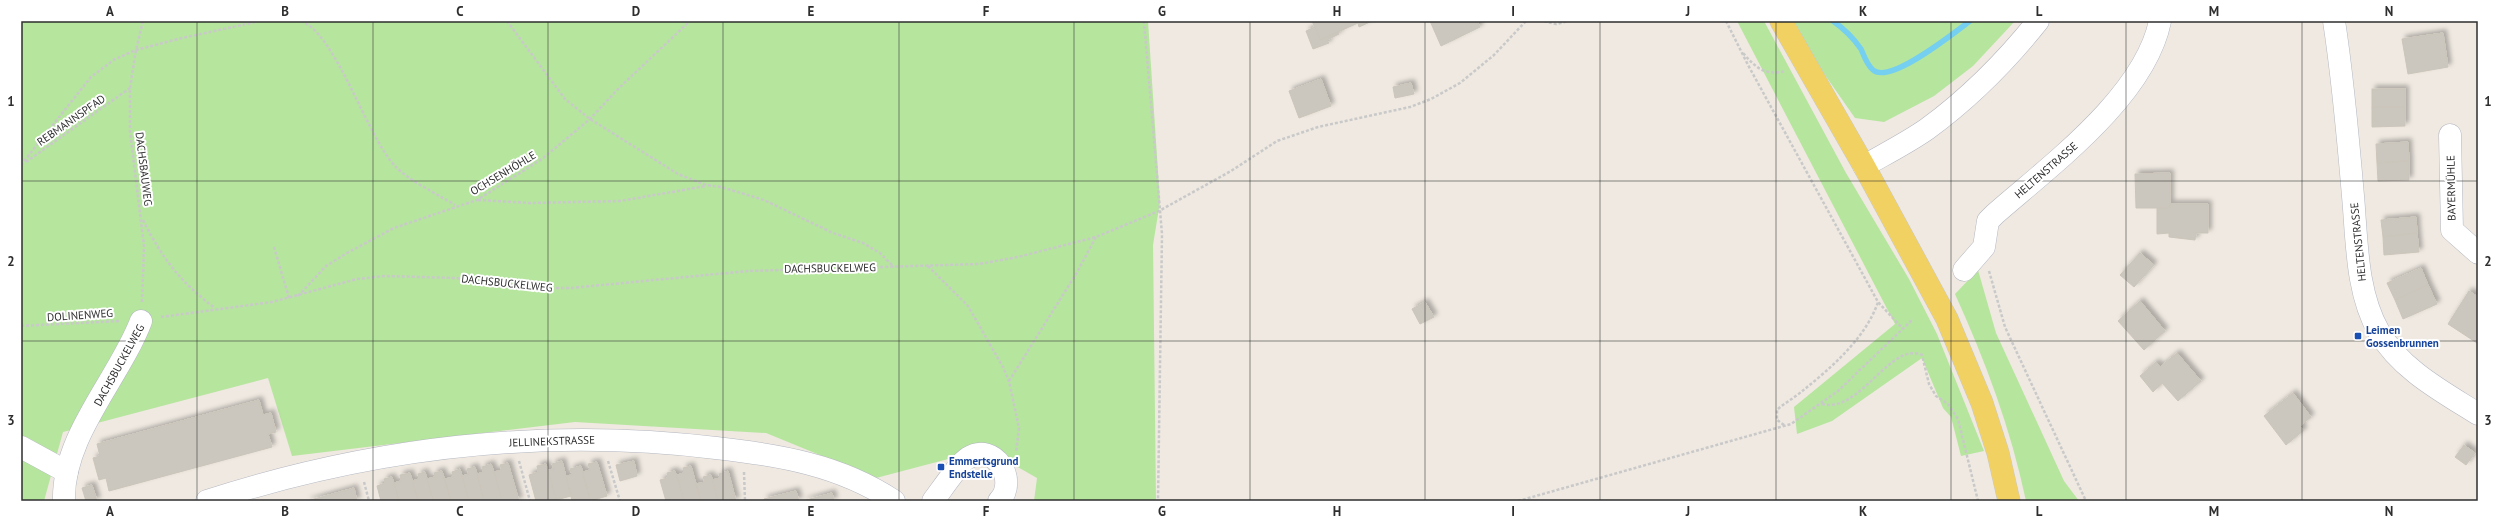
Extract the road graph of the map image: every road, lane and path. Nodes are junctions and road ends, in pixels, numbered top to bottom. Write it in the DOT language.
graph roads {
  1 [pos="144,21"];
  2 [pos="260,21"];
  3 [pos="301,21"];
  4 [pos="508,21"];
  5 [pos="690,21"];
  6 [pos="1144,21"];
  7 [pos="1526,21"];
  8 [pos="1544,21"];
  9 [pos="1569,21"];
  10 [pos="1726,21"];
  11 [pos="1781,21"];
  12 [pos="2038,21"];
  13 [pos="2160,21"];
  14 [pos="2334,21"];
  15 [pos="1740,49"];
  16 [pos="136,50"];
  17 [pos="1806,66"];
  18 [pos="130,88"];
  19 [pos="590,119"];
  20 [pos="2450,135"];
  21 [pos="21,165"];
  22 [pos="1864,166"];
  23 [pos="706,185"];
  24 [pos="477,200"];
  25 [pos="455,205"];
  26 [pos="1159,211"];
  27 [pos="142,219"];
  28 [pos="1096,237"];
  29 [pos="1985,238"];
  30 [pos="274,247"];
  31 [pos="2478,253"];
  32 [pos="928,266"];
  33 [pos="894,267"];
  34 [pos="1964,270"];
  35 [pos="298,296"];
  36 [pos="289,298"];
  37 [pos="1878,302"];
  38 [pos="215,308"];
  39 [pos="1913,319"];
  40 [pos="141,321"];
  41 [pos="21,326"];
  42 [pos="1902,329"];
  43 [pos="1009,381"];
  44 [pos="1821,404"];
  45 [pos="2478,414"];
  46 [pos="1784,425"];
  47 [pos="602,439"];
  48 [pos="514,442"];
  49 [pos="21,447"];
  50 [pos="743,451"];
  51 [pos="67,472"];
  52 [pos="1006,491"];
  53 [pos="64,501"];
  54 [pos="206,501"];
  55 [pos="530,501"];
  56 [pos="620,501"];
  57 [pos="745,501"];
  58 [pos="894,501"];
  59 [pos="933,501"];
  60 [pos="1158,501"];
  61 [pos="1518,501"];
  62 [pos="1978,501"];
  63 [pos="2009,501"];
  64 [pos="2086,501"];
  1 -- 16 [label="path, DACHSBAUWEG"];
  2 -- 16 [label="path"];
  3 -- 25 [label="path"];
  4 -- 19 [label="path"];
  5 -- 19 [label="path, OCHSENHÖHLE"];
  6 -- 26 [label="path"];
  7 -- 26 [label="path, DACHSBUCKELWEG"];
  8 -- 9 [label="path"];
  10 -- 15 [label="path"];
  11 -- 17 [label="main road"];
  12 -- 22 [label="street"];
  13 -- 29 [label="street, HELTENSTRASSE"];
  14 -- 45 [label="street, HELTENSTRASSE"];
  15 -- 17 [label="path"];
  15 -- 37 [label="path"];
  16 -- 18 [label="path, DACHSBAUWEG"];
  16 -- 21 [label="path"];
  17 -- 22 [label="main road"];
  18 -- 21 [label="path, REBMANNSPFAD"];
  18 -- 27 [label="path, DACHSBAUWEG"];
  19 -- 23 [label="path"];
  19 -- 24 [label="path, OCHSENHÖHLE"];
  20 -- 31 [label="street, BAYERMÜHLE"];
  22 -- 63 [label="main road"];
  23 -- 24 [label="path"];
  23 -- 33 [label="path"];
  24 -- 25 [label="path, OCHSENHÖHLE"];
  25 -- 35 [label="path, OCHSENHÖHLE"];
  26 -- 28 [label="path, DACHSBUCKELWEG"];
  26 -- 60 [label="path"];
  27 -- 38 [label="path"];
  27 -- 40 [label="path, DACHSBAUWEG"];
  28 -- 32 [label="path, DACHSBUCKELWEG"];
  28 -- 43 [label="path"];
  29 -- 34 [label="street, HELTENSTRASSE"];
  29 -- 64 [label="path"];
  30 -- 36 [label="path"];
  32 -- 33 [label="path, DACHSBUCKELWEG"];
  32 -- 43 [label="path"];
  33 -- 35 [label="path, DACHSBUCKELWEG"];
  35 -- 36 [label="path, DACHSBUCKELWEG"];
  36 -- 38 [label="path, DACHSBUCKELWEG"];
  37 -- 42 [label="path"];
  37 -- 46 [label="path"];
  38 -- 40 [label="path, DACHSBUCKELWEG"];
  39 -- 42 [label="path"];
  40 -- 41 [label="path, DOLINENWEG"];
  40 -- 51 [label="street, DACHSBUCKELWEG"];
  42 -- 44 [label="path"];
  43 -- 52 [label="path"];
  44 -- 46 [label="path"];
  44 -- 62 [label="path"];
  46 -- 61 [label="path"];
  47 -- 48 [label="street, JELLINEKSTRASSE"];
  47 -- 50 [label="street, JELLINEKSTRASSE"];
  47 -- 56 [label="path"];
  48 -- 54 [label="street, JELLINEKSTRASSE"];
  48 -- 55 [label="path"];
  49 -- 51 [label="street"];
  50 -- 57 [label="path"];
  50 -- 58 [label="street, JELLINEKSTRASSE"];
  51 -- 53 [label="street, DACHSBUCKELWEG"];
  52 -- 59 [label="street"];
}
